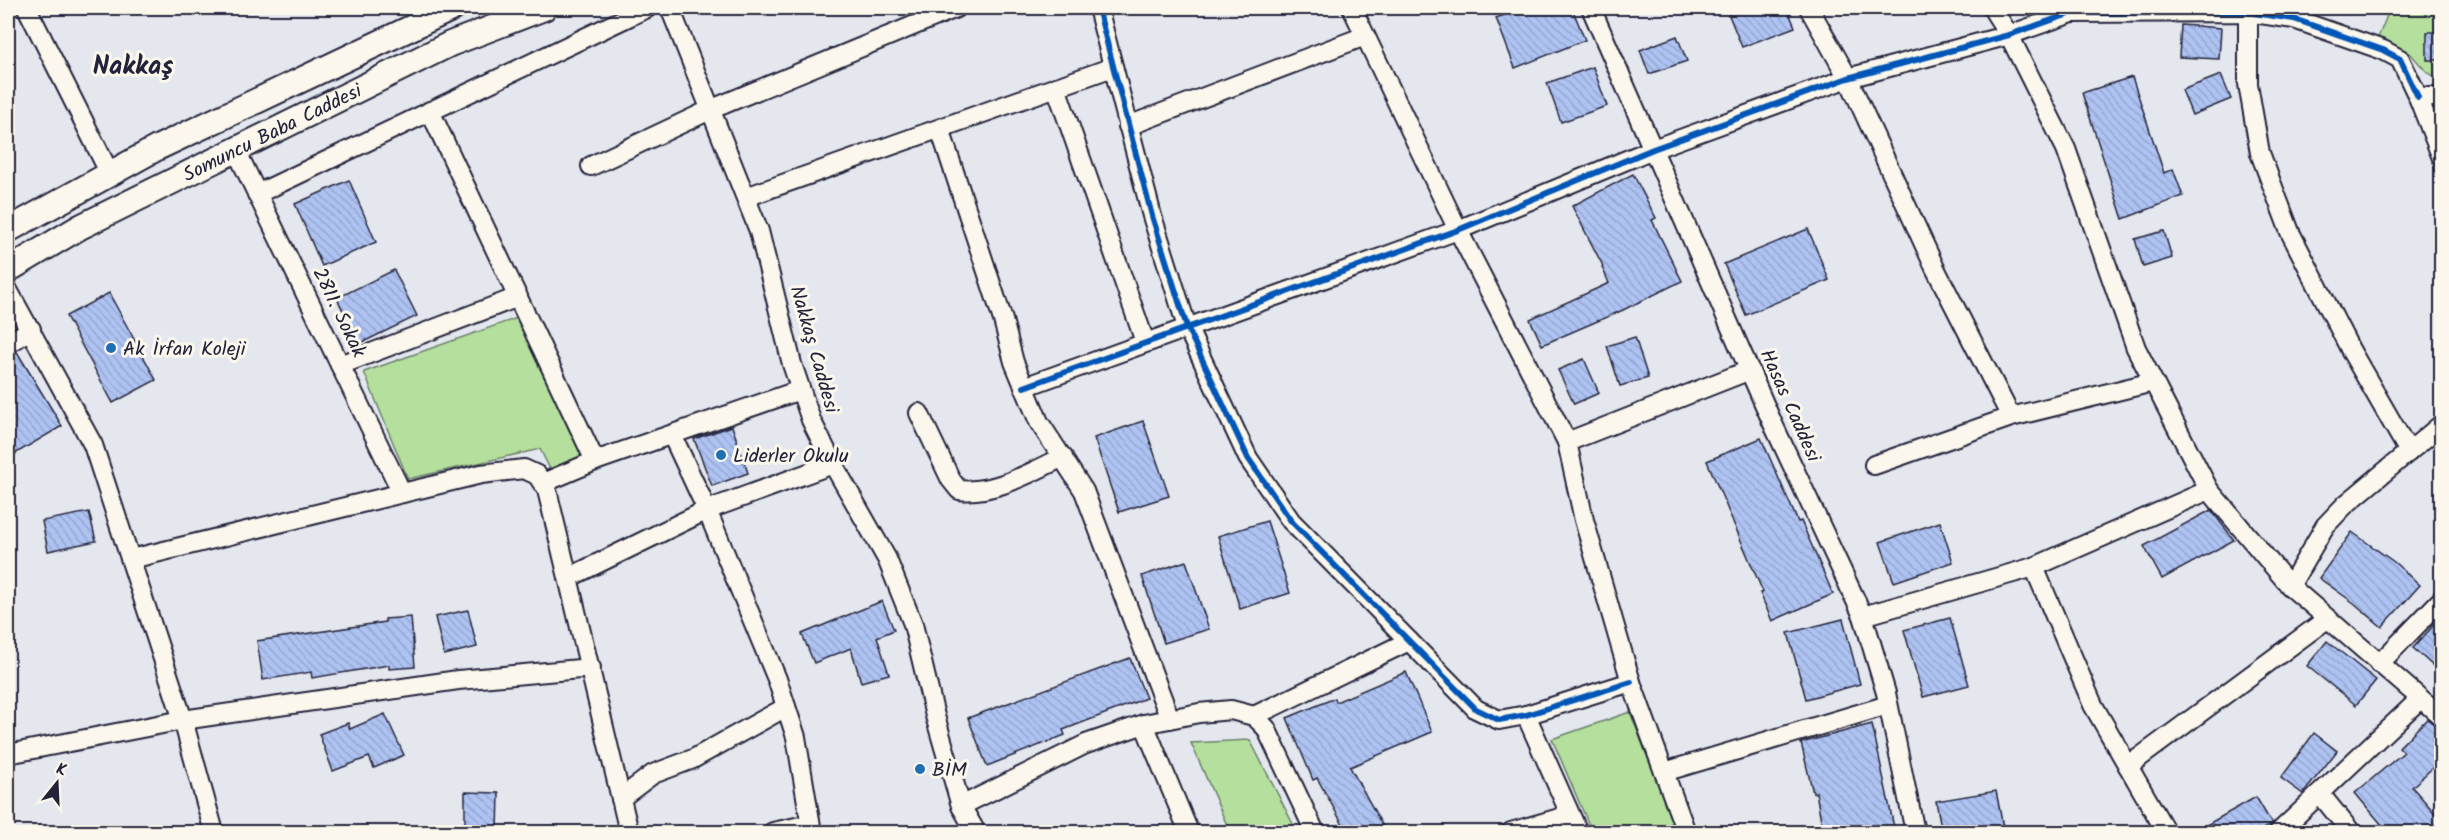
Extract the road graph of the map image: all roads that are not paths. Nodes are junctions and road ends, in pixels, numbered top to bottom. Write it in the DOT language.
graph roads {
  1 [pos="27,8"];
  2 [pos="453,8"];
  3 [pos="544,8"];
  4 [pos="648,8"];
  5 [pos="670,8"];
  6 [pos="956,8"];
  7 [pos="1098,8"];
  8 [pos="1352,8"];
  9 [pos="1591,8"];
  10 [pos="1809,8"];
  11 [pos="1992,8"];
  12 [pos="2224,10"];
  13 [pos="2247,10"];
  14 [pos="2009,35"];
  15 [pos="1365,36"];
  16 [pos="1113,67"];
  17 [pos="1848,78"];
  18 [pos="1056,87"];
  19 [pos="2418,97"];
  20 [pos="2442,97"];
  21 [pos="712,109"];
  22 [pos="430,111"];
  23 [pos="1128,126"];
  24 [pos="940,129"];
  25 [pos="1653,149"];
  26 [pos="236,150"];
  27 [pos="2442,158"];
  28 [pos="591,166"];
  29 [pos="110,174"];
  30 [pos="257,194"];
  31 [pos="746,197"];
  32 [pos="8,230"];
  33 [pos="1458,230"];
  34 [pos="8,270"];
  35 [pos="8,290"];
  36 [pos="518,297"];
  37 [pos="1187,327"];
  38 [pos="31,329"];
  39 [pos="1145,342"];
  40 [pos="8,344"];
  41 [pos="340,365"];
  42 [pos="1750,370"];
  43 [pos="2153,382"];
  44 [pos="1024,387"];
  45 [pos="801,390"];
  46 [pos="919,412"];
  47 [pos="2011,417"];
  48 [pos="2442,424"];
  49 [pos="672,435"];
  50 [pos="1567,442"];
  51 [pos="2409,452"];
  52 [pos="1064,457"];
  53 [pos="595,461"];
  54 [pos="832,464"];
  55 [pos="1874,465"];
  56 [pos="543,483"];
  57 [pos="2209,490"];
  58 [pos="402,493"];
  59 [pos="707,510"];
  60 [pos="131,559"];
  61 [pos="2034,567"];
  62 [pos="570,577"];
  63 [pos="2290,586"];
  64 [pos="2442,599"];
  65 [pos="1863,616"];
  66 [pos="2327,619"];
  67 [pos="1409,641"];
  68 [pos="2379,664"];
  69 [pos="591,668"];
  70 [pos="1631,682"];
  71 [pos="2420,699"];
  72 [pos="1888,705"];
  73 [pos="786,707"];
  74 [pos="1526,715"];
  75 [pos="1254,716"];
  76 [pos="2442,717"];
  77 [pos="1170,719"];
  78 [pos="183,720"];
  79 [pos="1144,724"];
  80 [pos="8,754"];
  81 [pos="2128,766"];
  82 [pos="1664,772"];
  83 [pos="2321,795"];
  84 [pos="621,798"];
  85 [pos="962,806"];
  86 [pos="1570,815"];
  87 [pos="811,828"];
  88 [pos="214,832"];
  89 [pos="629,832"];
  90 [pos="773,832"];
  91 [pos="976,832"];
  92 [pos="1189,832"];
  93 [pos="1314,832"];
  94 [pos="1511,832"];
  95 [pos="1578,832"];
  96 [pos="1686,832"];
  97 [pos="1915,832"];
  98 [pos="2166,832"];
  99 [pos="2278,832"];
  100 [pos="2350,832"];
  1 -- 29 [label="street"];
  2 -- 29 [label="main road, Somuncu Baba Caddesi"];
  3 -- 26 [label="main road, Somuncu Baba Caddesi"];
  4 -- 22 [label="street"];
  5 -- 21 [label="street, Nakkaş Caddesi"];
  6 -- 21 [label="street"];
  7 -- 16 [label="street"];
  8 -- 15 [label="street"];
  9 -- 25 [label="street, Hasas Caddesi"];
  10 -- 17 [label="street"];
  11 -- 14 [label="street"];
  12 -- 13 [label="street"];
  12 -- 14 [label="street"];
  13 -- 19 [label="street"];
  13 -- 51 [label="street"];
  14 -- 17 [label="street"];
  14 -- 43 [label="street"];
  15 -- 23 [label="street"];
  15 -- 33 [label="street"];
  16 -- 18 [label="street"];
  16 -- 23 [label="street"];
  17 -- 25 [label="street"];
  17 -- 47 [label="street"];
  18 -- 24 [label="street"];
  18 -- 39 [label="street"];
  19 -- 20 [label="street"];
  19 -- 27 [label="street"];
  21 -- 28 [label="street"];
  21 -- 31 [label="street, Nakkaş Caddesi"];
  22 -- 30 [label="street"];
  22 -- 36 [label="street"];
  23 -- 37 [label="street"];
  24 -- 31 [label="street"];
  24 -- 44 [label="street"];
  25 -- 33 [label="street"];
  25 -- 42 [label="street, Hasas Caddesi"];
  26 -- 30 [label="street, 2811. Sokak"];
  26 -- 34 [label="main road, Somuncu Baba Caddesi"];
  29 -- 32 [label="main road, Somuncu Baba Caddesi"];
  30 -- 41 [label="street, 2811. Sokak"];
  31 -- 45 [label="street, Nakkaş Caddesi"];
  33 -- 37 [label="street"];
  33 -- 50 [label="street"];
  35 -- 38 [label="street"];
  36 -- 41 [label="street"];
  36 -- 53 [label="street"];
  37 -- 39 [label="street"];
  37 -- 67 [label="street"];
  38 -- 40 [label="street"];
  38 -- 60 [label="street"];
  39 -- 44 [label="street"];
  41 -- 58 [label="street, 2811. Sokak"];
  42 -- 50 [label="street"];
  42 -- 65 [label="street, Hasas Caddesi"];
  43 -- 47 [label="street"];
  43 -- 57 [label="street"];
  44 -- 52 [label="street"];
  45 -- 49 [label="street"];
  45 -- 54 [label="street, Nakkaş Caddesi"];
  46 -- 52 [label="street"];
  47 -- 55 [label="street"];
  48 -- 51 [label="street"];
  49 -- 53 [label="street"];
  49 -- 59 [label="street"];
  50 -- 70 [label="street"];
  51 -- 63 [label="street"];
  52 -- 77 [label="street"];
  53 -- 56 [label="street"];
  54 -- 59 [label="street"];
  54 -- 85 [label="street, Nakkaş Caddesi"];
  56 -- 58 [label="street"];
  56 -- 62 [label="street"];
  57 -- 61 [label="street"];
  57 -- 63 [label="street"];
  58 -- 60 [label="street"];
  59 -- 62 [label="street"];
  59 -- 73 [label="street"];
  60 -- 78 [label="street"];
  61 -- 65 [label="street"];
  61 -- 81 [label="street"];
  62 -- 69 [label="street"];
  63 -- 66 [label="street"];
  64 -- 68 [label="street"];
  65 -- 72 [label="street, Hasas Caddesi"];
  66 -- 68 [label="street"];
  66 -- 81 [label="street"];
  67 -- 74 [label="street"];
  67 -- 75 [label="street"];
  68 -- 71 [label="street"];
  69 -- 78 [label="street"];
  69 -- 84 [label="street"];
  70 -- 74 [label="street"];
  70 -- 82 [label="street"];
  71 -- 76 [label="street"];
  71 -- 83 [label="street"];
  72 -- 82 [label="street"];
  72 -- 97 [label="street, Hasas Caddesi"];
  73 -- 84 [label="street"];
  73 -- 87 [label="street"];
  74 -- 86 [label="street"];
  75 -- 77 [label="street"];
  75 -- 93 [label="street"];
  77 -- 79 [label="street"];
  78 -- 80 [label="street"];
  78 -- 88 [label="street"];
  79 -- 85 [label="street"];
  79 -- 92 [label="street"];
  81 -- 98 [label="street"];
  82 -- 96 [label="street"];
  83 -- 99 [label="street"];
  83 -- 100 [label="street"];
  84 -- 89 [label="street"];
  85 -- 91 [label="street, Nakkaş Caddesi"];
  86 -- 94 [label="street"];
  86 -- 95 [label="street"];
  87 -- 90 [label="street"];
}
